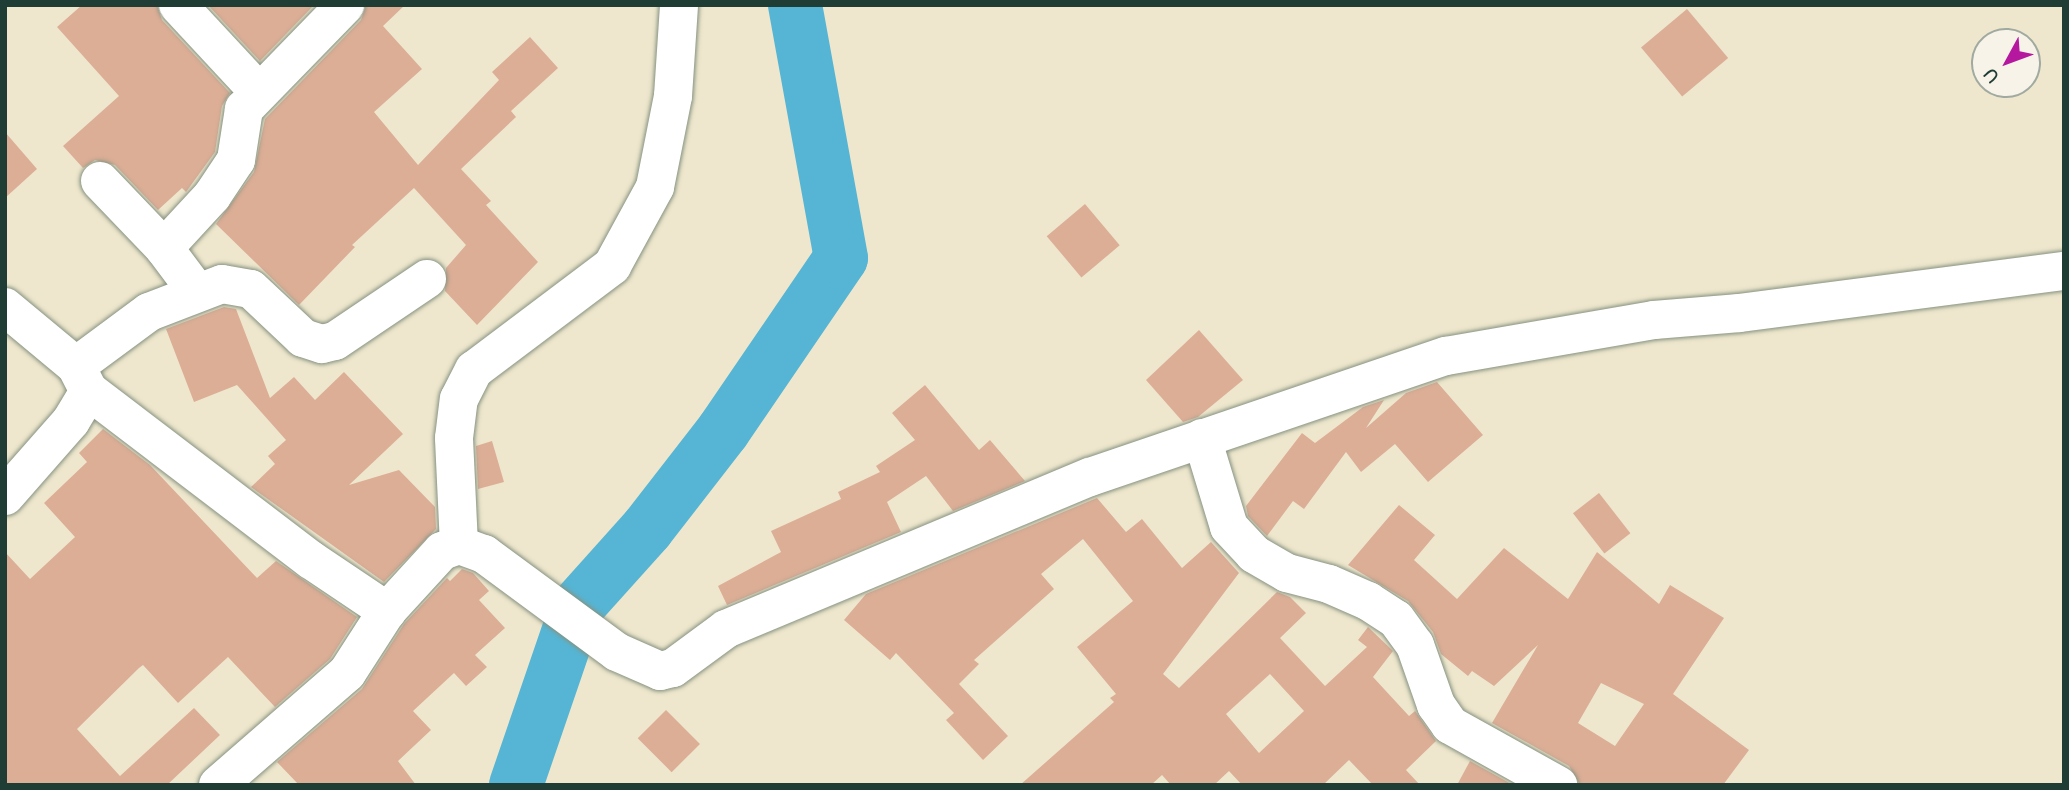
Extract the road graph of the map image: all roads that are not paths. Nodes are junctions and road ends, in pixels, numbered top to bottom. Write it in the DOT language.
graph roads {
  1 [pos="178,5"];
  2 [pos="345,5"];
  3 [pos="679,5"];
  4 [pos="258,91"];
  5 [pos="100,181"];
  6 [pos="164,248"];
  7 [pos="2064,271"];
  8 [pos="427,279"];
  9 [pos="197,292"];
  10 [pos="5,307"];
  11 [pos="82,378"];
  12 [pos="1202,438"];
  13 [pos="5,496"];
  14 [pos="459,545"];
  15 [pos="387,611"];
  16 [pos="218,785"];
  17 [pos="1558,785"];
  1 -- 4 [label="street"];
  2 -- 4 [label="street"];
  3 -- 14 [label="street"];
  4 -- 6 [label="street"];
  5 -- 6 [label="street"];
  6 -- 9 [label="street"];
  7 -- 12 [label="street"];
  8 -- 9 [label="street"];
  9 -- 11 [label="street"];
  10 -- 11 [label="street"];
  11 -- 13 [label="street"];
  11 -- 15 [label="street"];
  12 -- 14 [label="street"];
  12 -- 17 [label="street"];
  14 -- 15 [label="street"];
  15 -- 16 [label="street"];
}
